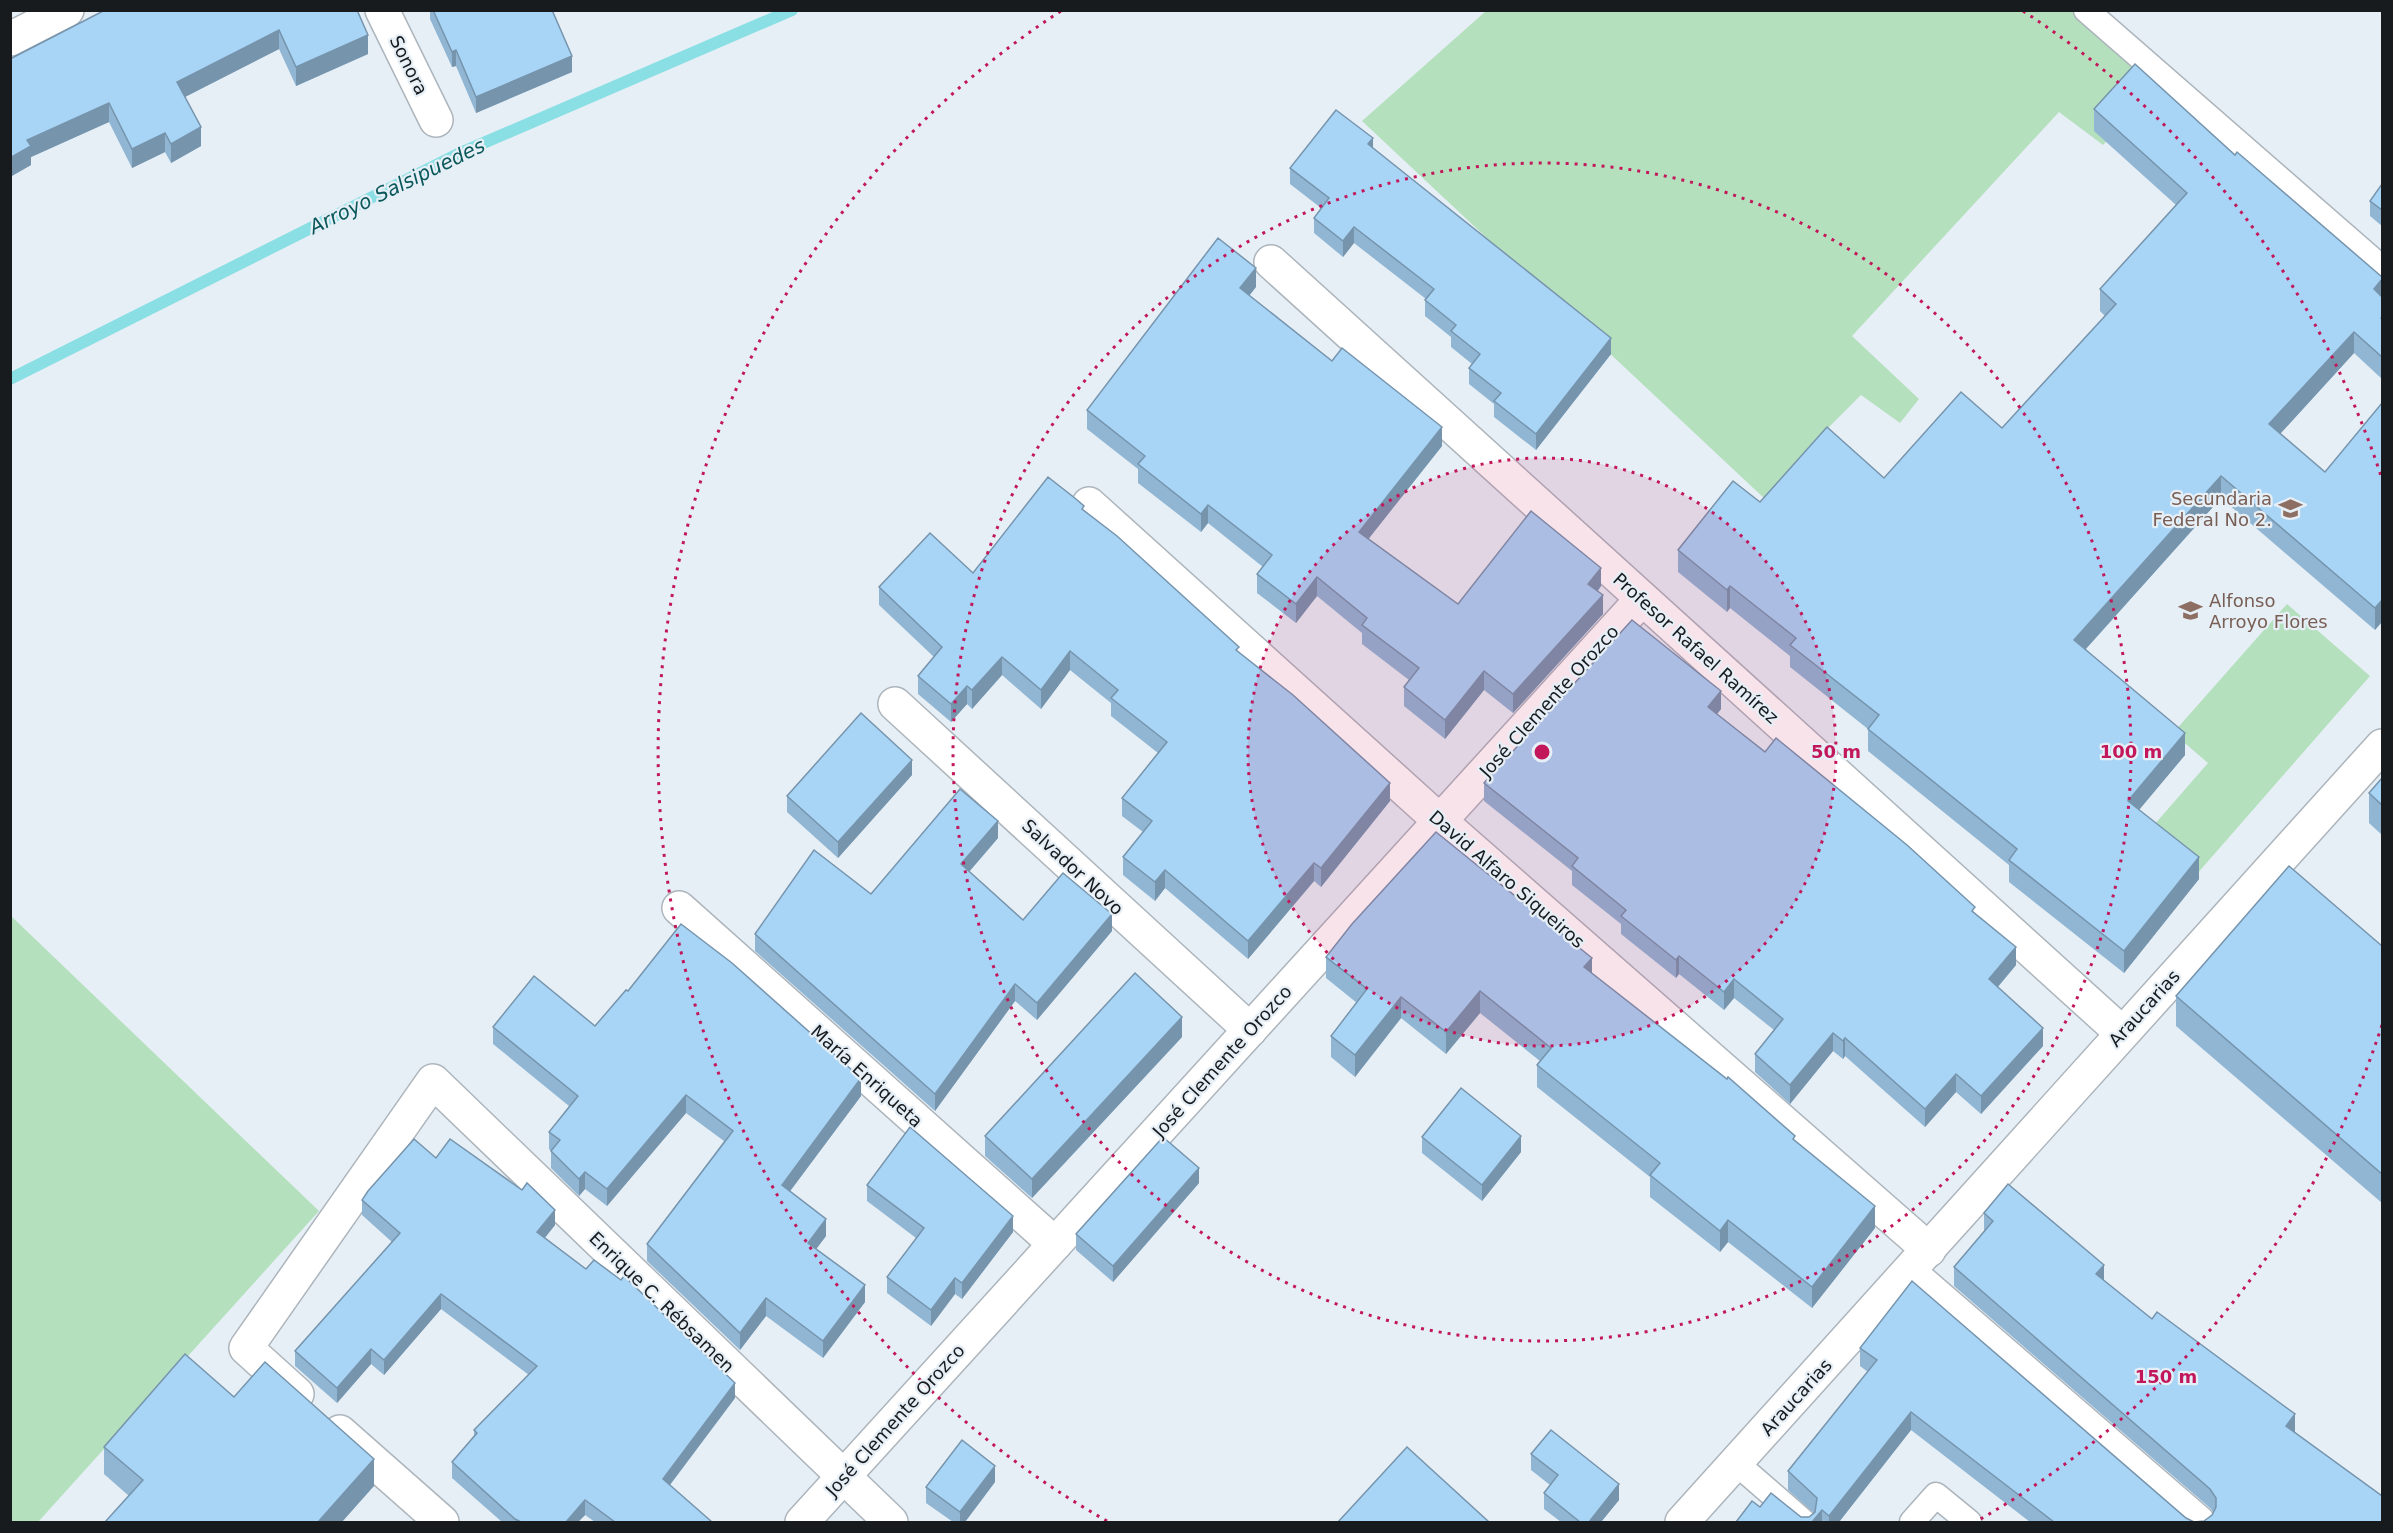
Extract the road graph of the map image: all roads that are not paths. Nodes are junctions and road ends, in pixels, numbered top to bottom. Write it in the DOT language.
graph roads {
  1 [pos="67,10"];
  2 [pos="382,10"];
  3 [pos="2086,10"];
  4 [pos="10,39"];
  5 [pos="436,120"];
  6 [pos="1270,262"];
  7 [pos="2382,268"];
  8 [pos="1089,504"];
  9 [pos="1642,599"];
  10 [pos="895,704"];
  11 [pos="2382,746"];
  12 [pos="1440,821"];
  13 [pos="679,908"];
  14 [pos="1250,1030"];
  15 [pos="2122,1033"];
  16 [pos="1055,1244"];
  17 [pos="1919,1261"];
  18 [pos="1736,1463"];
  19 [pos="843,1478"];
  20 [pos="442,1522"];
  21 [pos="802,1522"];
  22 [pos="891,1522"];
  23 [pos="1682,1522"];
  24 [pos="1804,1522"];
  25 [pos="1912,1522"];
  26 [pos="1970,1522"];
  27 [pos="2198,1522"];
  1 -- 4 [label="street"];
  2 -- 5 [label="street, Sonora"];
  3 -- 7 [label="lane"];
  6 -- 9 [label="street, Profesor Rafael Ramírez"];
  8 -- 12 [label="street, David Alfaro Siqueiros"];
  9 -- 12 [label="street, José Clemente Orozco"];
  9 -- 15 [label="street, Profesor Rafael Ramírez"];
  10 -- 14 [label="street, Salvador Novo"];
  11 -- 15 [label="street, Araucarias"];
  12 -- 14 [label="street, José Clemente Orozco"];
  12 -- 17 [label="street, David Alfaro Siqueiros"];
  13 -- 16 [label="street, María Enriqueta"];
  14 -- 16 [label="street, José Clemente Orozco"];
  15 -- 17 [label="street, Araucarias"];
  16 -- 19 [label="street, José Clemente Orozco"];
  17 -- 18 [label="street, Araucarias"];
  17 -- 27 [label="street"];
  18 -- 23 [label="street, Araucarias"];
  18 -- 24 [label="lane"];
  19 -- 20 [label="street, Enrique C. Rébsamen"];
  19 -- 21 [label="street, José Clemente Orozco"];
  19 -- 22 [label="street, Enrique C. Rébsamen"];
  25 -- 26 [label="lane"];
}
